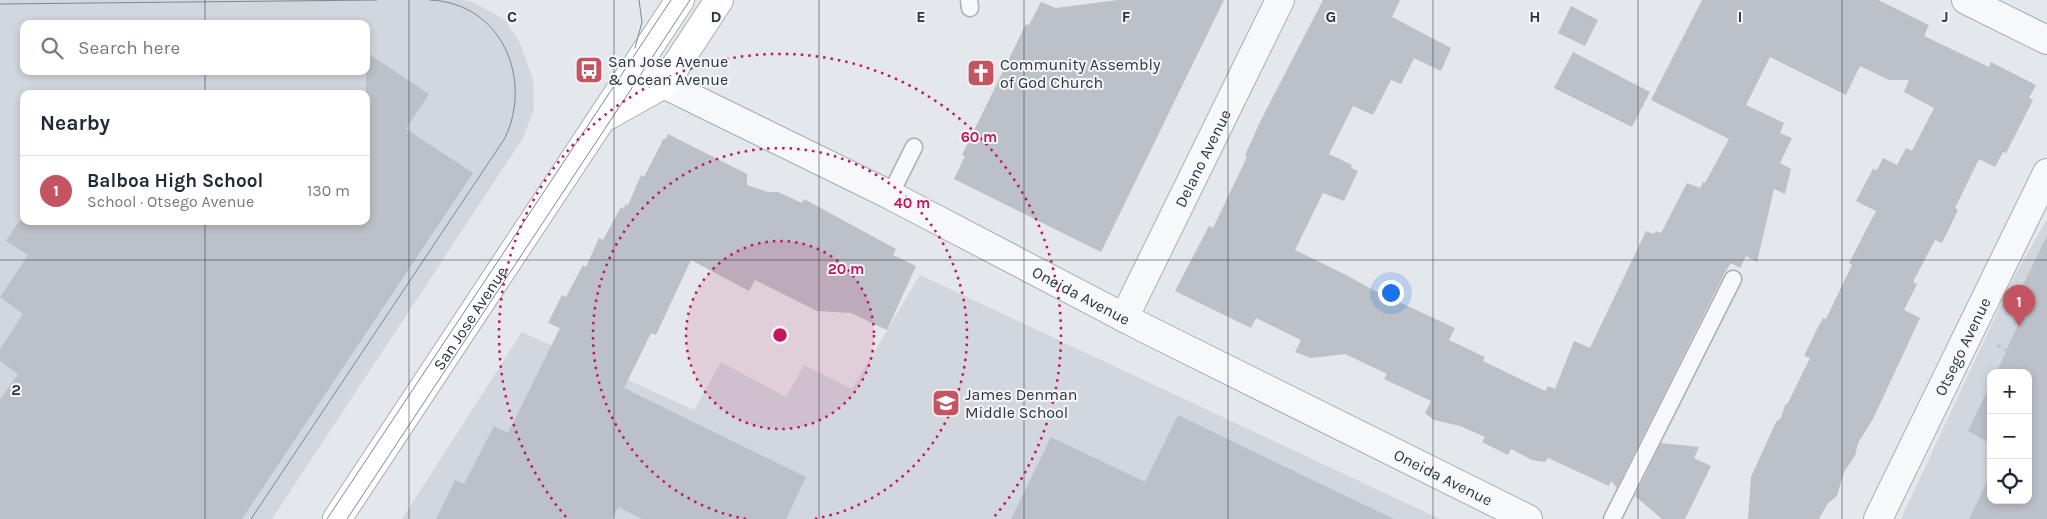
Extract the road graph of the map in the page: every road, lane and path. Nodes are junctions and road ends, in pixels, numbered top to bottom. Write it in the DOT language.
graph roads {
  1 [pos="680,0"];
  2 [pos="719,0"];
  3 [pos="1280,0"];
  4 [pos="1966,0"];
  5 [pos="2047,40"];
  6 [pos="635,70"];
  7 [pos="664,84"];
  8 [pos="603,118"];
  9 [pos="914,147"];
  10 [pos="2047,173"];
  11 [pos="890,195"];
  12 [pos="1733,279"];
  13 [pos="1124,318"];
  14 [pos="337,519"];
  15 [pos="1528,519"];
  16 [pos="1612,519"];
  17 [pos="1878,519"];
  1 -- 6 [label="main road, San Jose Avenue"];
  2 -- 7 [label="main road, San Jose Avenue"];
  3 -- 13 [label="street, Delano Avenue"];
  4 -- 5 [label="street"];
  6 -- 7 [label="street, Oneida Avenue"];
  6 -- 8 [label="main road, San Jose Avenue"];
  7 -- 8 [label="main road, San Jose Avenue"];
  7 -- 11 [label="street, Oneida Avenue"];
  8 -- 14 [label="main road, San Jose Avenue"];
  9 -- 11 [label="lane"];
  10 -- 17 [label="street, Otsego Avenue"];
  11 -- 13 [label="street, Oneida Avenue"];
  12 -- 16 [label="lane"];
  13 -- 15 [label="street, Oneida Avenue"];
}
